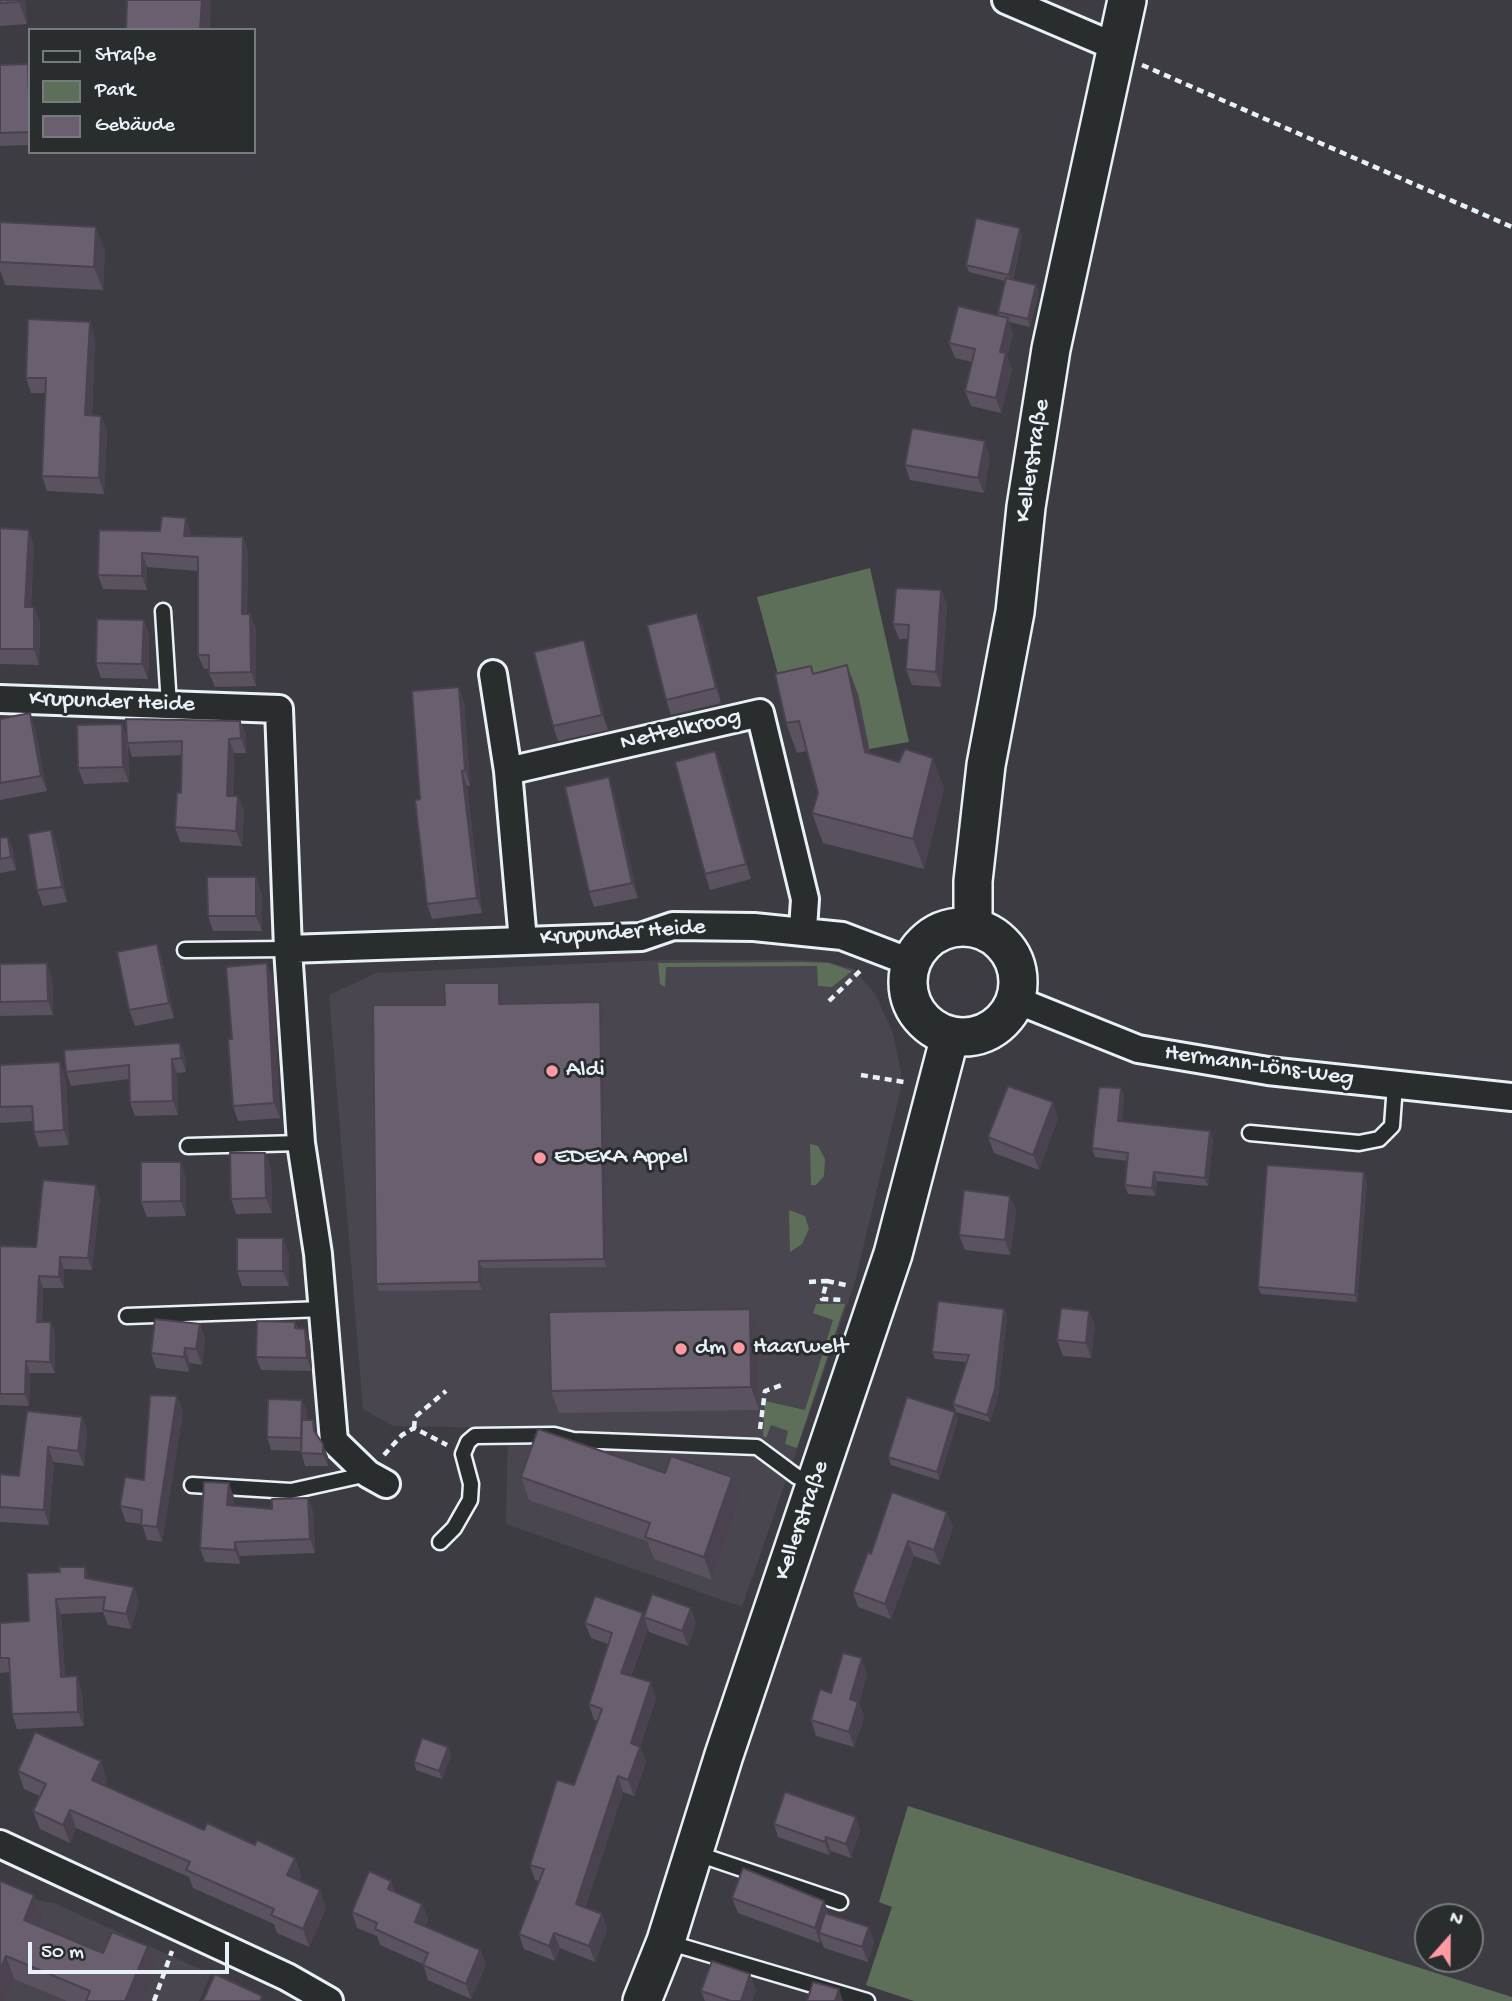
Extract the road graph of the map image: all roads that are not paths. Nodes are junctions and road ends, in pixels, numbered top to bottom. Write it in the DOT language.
graph roads {
  1 [pos="1006,0"];
  2 [pos="1127,0"];
  3 [pos="1116,47"];
  4 [pos="163,611"];
  5 [pos="493,674"];
  6 [pos="0,699"];
  7 [pos="169,705"];
  8 [pos="508,771"];
  9 [pos="973,927"];
  10 [pos="803,929"];
  11 [pos="523,941"];
  12 [pos="288,949"];
  13 [pos="185,950"];
  14 [pos="910,962"];
  15 [pos="1016,1000"];
  16 [pos="950,1036"];
  17 [pos="1395,1084"];
  18 [pos="1512,1097"];
  19 [pos="1250,1133"];
  20 [pos="301,1143"];
  21 [pos="188,1146"];
  22 [pos="324,1309"];
  23 [pos="127,1316"];
  24 [pos="377,1479"];
  25 [pos="815,1484"];
  26 [pos="192,1485"];
  27 [pos="440,1542"];
  28 [pos="0,1844"];
  29 [pos="694,1853"];
  30 [pos="840,1902"];
  31 [pos="666,1941"];
  32 [pos="329,2001"];
  33 [pos="642,2001"];
  34 [pos="867,2001"];
  1 -- 3 [label="street"];
  2 -- 3 [label="main road, Kellerstraße"];
  3 -- 9 [label="main road, Kellerstraße"];
  4 -- 7 [label="lane"];
  5 -- 8 [label="street"];
  6 -- 7 [label="street, Krupunder Heide"];
  7 -- 12 [label="street, Krupunder Heide"];
  8 -- 10 [label="street, Nettelkroog"];
  8 -- 11 [label="street"];
  9 -- 14 [label="main road"];
  9 -- 15 [label="main road"];
  10 -- 11 [label="street, Krupunder Heide"];
  10 -- 14 [label="street, Krupunder Heide"];
  11 -- 12 [label="street, Krupunder Heide"];
  12 -- 13 [label="lane, Krupunder Heide"];
  12 -- 20 [label="street, Krupunder Heide"];
  14 -- 16 [label="main road"];
  15 -- 16 [label="main road"];
  15 -- 17 [label="street, Hermann-Löns-Weg"];
  16 -- 25 [label="main road, Kellerstraße"];
  17 -- 18 [label="street, Hermann-Löns-Weg"];
  17 -- 19 [label="lane"];
  20 -- 21 [label="lane"];
  20 -- 22 [label="street, Krupunder Heide"];
  22 -- 23 [label="lane"];
  22 -- 24 [label="street, Krupunder Heide"];
  24 -- 26 [label="lane"];
  25 -- 27 [label="lane"];
  25 -- 29 [label="main road, Kellerstraße"];
  28 -- 32 [label="street"];
  29 -- 30 [label="lane"];
  29 -- 31 [label="main road, Kellerstraße"];
  31 -- 33 [label="main road, Kellerstraße"];
  31 -- 34 [label="lane"];
}
